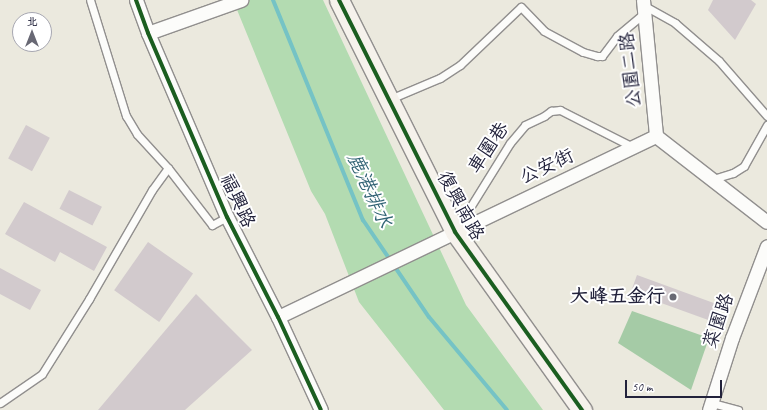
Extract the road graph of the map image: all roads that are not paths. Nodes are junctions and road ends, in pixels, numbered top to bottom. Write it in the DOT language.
graph roads {
  1 [pos="90,0"];
  2 [pos="136,0"];
  3 [pos="339,0"];
  4 [pos="237,1"];
  5 [pos="643,6"];
  6 [pos="148,33"];
  7 [pos="388,100"];
  8 [pos="767,116"];
  9 [pos="767,125"];
  10 [pos="656,136"];
  11 [pos="634,147"];
  12 [pos="168,168"];
  13 [pos="713,179"];
  14 [pos="227,217"];
  15 [pos="767,222"];
  16 [pos="455,232"];
  17 [pos="767,246"];
  18 [pos="278,316"];
  19 [pos="0,403"];
  20 [pos="711,406"];
  21 [pos="321,410"];
  22 [pos="582,410"];
  23 [pos="738,410"];
  1 -- 12 [label="lane"];
  2 -- 6 [label="street, 福興路"];
  3 -- 7 [label="street, 復興南路"];
  4 -- 6 [label="street"];
  5 -- 7 [label="lane"];
  5 -- 8 [label="lane"];
  5 -- 10 [label="street, 公園二路"];
  6 -- 14 [label="street, 福興路"];
  7 -- 16 [label="street, 復興南路"];
  9 -- 13 [label="lane"];
  10 -- 11 [label="street, 公安街"];
  10 -- 13 [label="street"];
  11 -- 16 [label="street, 公安街"];
  11 -- 16 [label="lane, 車圍巷"];
  12 -- 14 [label="lane"];
  12 -- 19 [label="lane"];
  13 -- 15 [label="street"];
  14 -- 18 [label="street, 福興路"];
  16 -- 18 [label="street, 公安街"];
  16 -- 22 [label="street, 復興南路"];
  17 -- 20 [label="street, 菜園路"];
  18 -- 21 [label="street, 福興路"];
  20 -- 23 [label="lane"];
}
